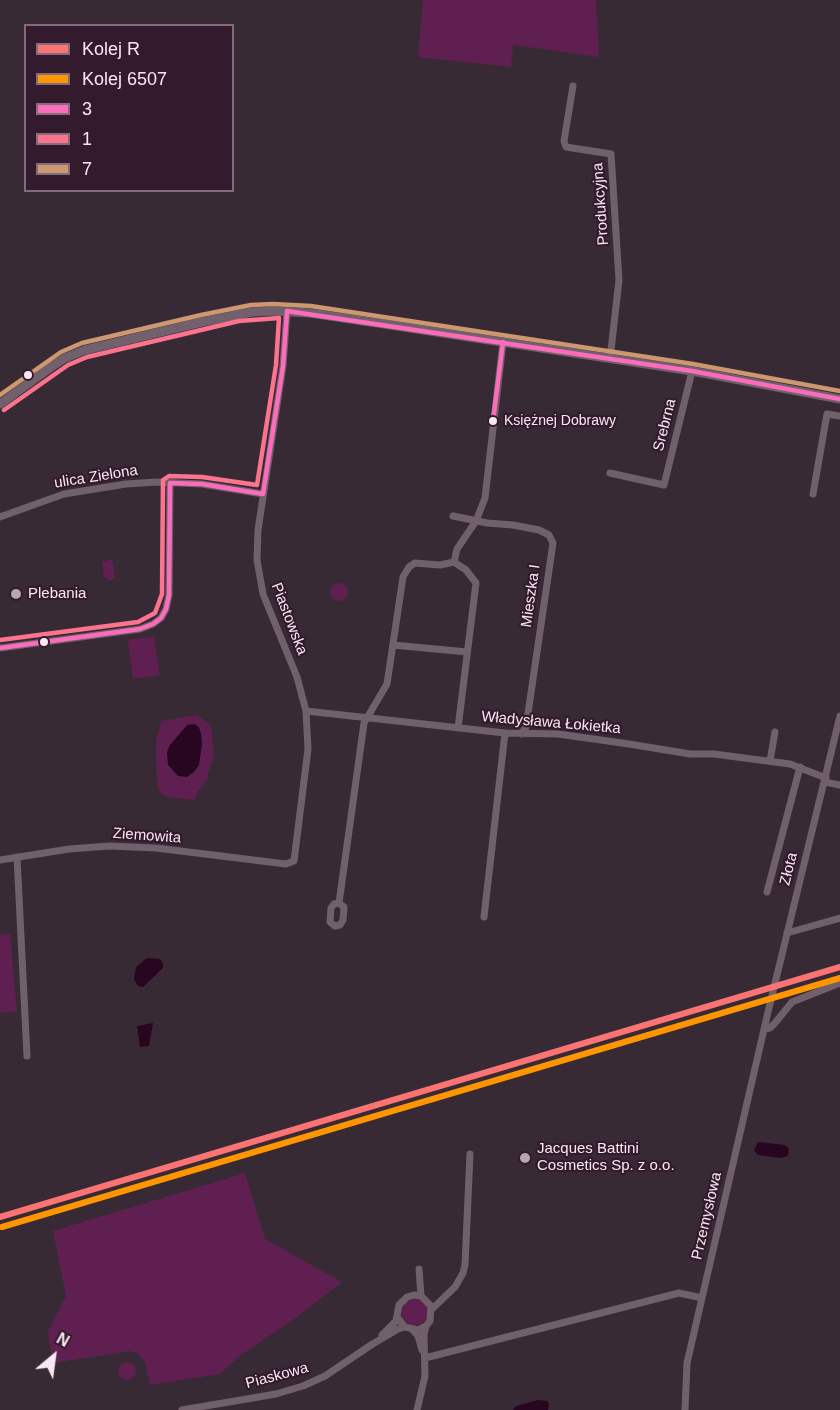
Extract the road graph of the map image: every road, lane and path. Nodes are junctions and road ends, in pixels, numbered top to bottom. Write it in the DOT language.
graph roads {
  1 [pos="573,86"];
  2 [pos="287,311"];
  3 [pos="503,342"];
  4 [pos="610,359"];
  5 [pos="692,371"];
  6 [pos="840,399"];
  7 [pos="0,404"];
  8 [pos="840,416"];
  9 [pos="610,473"];
  10 [pos="170,483"];
  11 [pos="263,494"];
  12 [pos="813,494"];
  13 [pos="453,516"];
  14 [pos="0,517"];
  15 [pos="476,521"];
  16 [pos="454,562"];
  17 [pos="393,645"];
  18 [pos="0,648"];
  19 [pos="467,652"];
  20 [pos="306,711"];
  21 [pos="840,716"];
  22 [pos="366,718"];
  23 [pos="458,728"];
  24 [pos="774,732"];
  25 [pos="506,733"];
  26 [pos="521,734"];
  27 [pos="770,761"];
  28 [pos="800,767"];
  29 [pos="825,780"];
  30 [pos="840,785"];
  31 [pos="17,857"];
  32 [pos="0,860"];
  33 [pos="292,863"];
  34 [pos="767,892"];
  35 [pos="339,903"];
  36 [pos="484,917"];
  37 [pos="840,918"];
  38 [pos="787,933"];
  39 [pos="840,983"];
  40 [pos="765,1029"];
  41 [pos="27,1056"];
  42 [pos="470,1154"];
  43 [pos="455,1287"];
  44 [pos="411,1295"];
  45 [pos="424,1298"];
  46 [pos="702,1298"];
  47 [pos="432,1310"];
  48 [pos="397,1317"];
  49 [pos="426,1326"];
  50 [pos="405,1327"];
  51 [pos="413,1330"];
  52 [pos="371,1346"];
  53 [pos="425,1358"];
  54 [pos="182,1410"];
  55 [pos="417,1410"];
  56 [pos="685,1410"];
  1 -- 4 [label="street, Produkcyjna"];
  2 -- 3 [label="main road"];
  2 -- 7 [label="main road"];
  2 -- 11 [label="street, Piastowska"];
  3 -- 4 [label="main road"];
  3 -- 15 [label="street"];
  4 -- 5 [label="main road"];
  5 -- 6 [label="main road"];
  5 -- 9 [label="street, Srebrna"];
  8 -- 12 [label="street"];
  10 -- 11 [label="street, ulica Zielona"];
  10 -- 14 [label="street, ulica Zielona"];
  10 -- 18 [label="street"];
  11 -- 20 [label="street, Piastowska"];
  13 -- 15 [label="street"];
  15 -- 16 [label="street"];
  15 -- 26 [label="street, Mieszka I"];
  16 -- 17 [label="street"];
  16 -- 19 [label="street"];
  17 -- 19 [label="street"];
  17 -- 22 [label="street"];
  19 -- 23 [label="street"];
  20 -- 22 [label="street, Władysława Łokietka"];
  20 -- 33 [label="street, Piastowska"];
  21 -- 29 [label="street, Złota"];
  22 -- 23 [label="street, Władysława Łokietka"];
  22 -- 35 [label="street"];
  23 -- 25 [label="street, Władysława Łokietka"];
  24 -- 27 [label="street"];
  25 -- 26 [label="street, Władysława Łokietka"];
  25 -- 36 [label="street"];
  26 -- 27 [label="street, Władysława Łokietka"];
  27 -- 28 [label="street, Władysława Łokietka"];
  28 -- 29 [label="street, Władysława Łokietka"];
  28 -- 34 [label="street"];
  29 -- 30 [label="street, Władysława Łokietka"];
  29 -- 38 [label="street, Złota"];
  31 -- 32 [label="street, Ziemowita"];
  31 -- 33 [label="street, Ziemowita"];
  31 -- 41 [label="street"];
  37 -- 38 [label="street"];
  38 -- 40 [label="street, Złota"];
  39 -- 40 [label="street"];
  40 -- 46 [label="street, Przemysłowa"];
  42 -- 43 [label="street"];
  43 -- 45 [label="street"];
  43 -- 47 [label="street"];
  44 -- 45 [label="street"];
  44 -- 45 [label="street, Piaskowa"];
  44 -- 48 [label="street, Piaskowa"];
  45 -- 47 [label="street"];
  46 -- 53 [label="street"];
  46 -- 56 [label="street, Przemysłowa"];
  47 -- 49 [label="street"];
  48 -- 50 [label="street"];
  48 -- 52 [label="street, Piaskowa"];
  49 -- 51 [label="street"];
  49 -- 53 [label="street"];
  50 -- 51 [label="street"];
  50 -- 52 [label="street, Piaskowa"];
  51 -- 53 [label="street"];
  52 -- 54 [label="street, Piaskowa"];
  53 -- 55 [label="street"];
}
